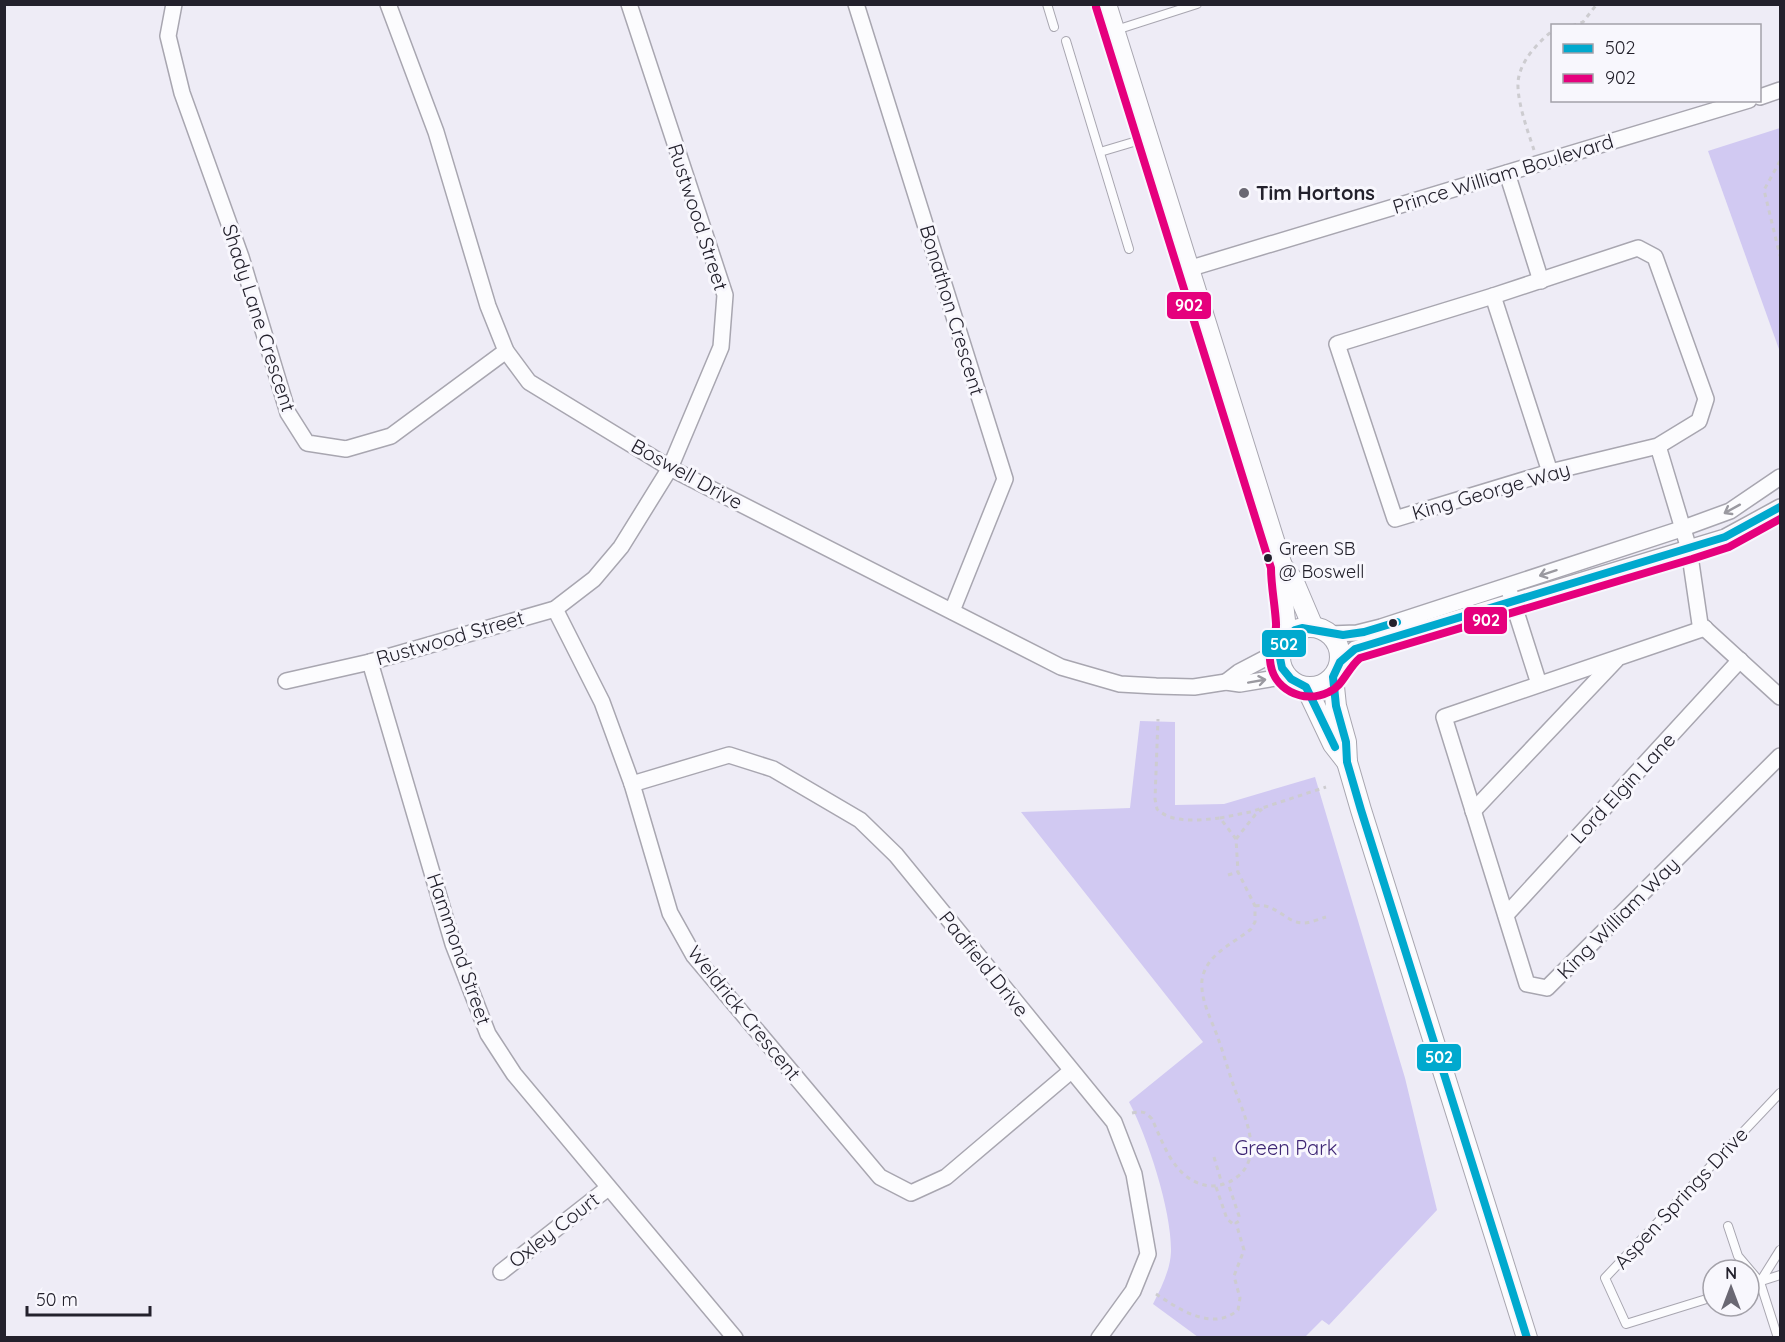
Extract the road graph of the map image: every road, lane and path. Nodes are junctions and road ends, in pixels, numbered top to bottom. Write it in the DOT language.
graph roads {
  1 [pos="174,4"];
  2 [pos="388,4"];
  3 [pos="629,4"];
  4 [pos="856,4"];
  5 [pos="1047,4"];
  6 [pos="1106,4"];
  7 [pos="1197,4"];
  8 [pos="1597,4"];
  9 [pos="1578,24"];
  10 [pos="1054,27"];
  11 [pos="1114,30"];
  12 [pos="1551,32"];
  13 [pos="1066,41"];
  14 [pos="1780,92"];
  15 [pos="1761,98"];
  16 [pos="1742,102"];
  17 [pos="1147,138"];
  18 [pos="1100,152"];
  19 [pos="1780,161"];
  20 [pos="1538,164"];
  21 [pos="1507,173"];
  22 [pos="1129,249"];
  23 [pos="1780,256"];
  24 [pos="1188,268"];
  25 [pos="1541,280"];
  26 [pos="1493,296"];
  27 [pos="506,351"];
  28 [pos="1658,446"];
  29 [pos="670,468"];
  30 [pos="1550,472"];
  31 [pos="1780,477"];
  32 [pos="1780,507"];
  33 [pos="1684,528"];
  34 [pos="1689,549"];
  35 [pos="1282,566"];
  36 [pos="1508,586"];
  37 [pos="1512,602"];
  38 [pos="555,609"];
  39 [pos="952,611"];
  40 [pos="1705,628"];
  41 [pos="1321,631"];
  42 [pos="1284,644"];
  43 [pos="1618,657"];
  44 [pos="1740,660"];
  45 [pos="370,662"];
  46 [pos="1336,670"];
  47 [pos="1287,676"];
  48 [pos="286,681"];
  49 [pos="1226,682"];
  50 [pos="1539,684"];
  51 [pos="1306,687"];
  52 [pos="1780,697"];
  53 [pos="1158,719"];
  54 [pos="1780,756"];
  55 [pos="1347,762"];
  56 [pos="632,784"];
  57 [pos="1326,787"];
  58 [pos="1266,806"];
  59 [pos="1473,812"];
  60 [pos="1220,818"];
  61 [pos="1236,839"];
  62 [pos="1238,872"];
  63 [pos="1228,875"];
  64 [pos="1255,906"];
  65 [pos="1506,915"];
  66 [pos="1326,917"];
  67 [pos="1071,1071"];
  68 [pos="1780,1093"];
  69 [pos="1132,1113"];
  70 [pos="1214,1157"];
  71 [pos="1228,1183"];
  72 [pos="1222,1185"];
  73 [pos="1216,1187"];
  74 [pos="608,1188"];
  75 [pos="1236,1223"];
  76 [pos="1728,1226"];
  77 [pos="1780,1250"];
  78 [pos="1740,1258"];
  79 [pos="501,1272"];
  80 [pos="1780,1275"];
  81 [pos="1761,1280"];
  82 [pos="1761,1282"];
  83 [pos="1761,1285"];
  84 [pos="1156,1294"];
  85 [pos="1701,1301"];
  86 [pos="735,1338"];
  87 [pos="1100,1338"];
  88 [pos="1527,1338"];
  89 [pos="1779,1338"];
  1 -- 27 [label="street, Shady Lane Crescent"];
  2 -- 27 [label="street, Boswell Drive"];
  3 -- 29 [label="street, Rustwood Street"];
  4 -- 39 [label="street, Bonathon Crescent"];
  5 -- 10 [label="lane"];
  6 -- 11 [label="street"];
  7 -- 11 [label="lane"];
  8 -- 9 [label="path"];
  11 -- 17 [label="street"];
  12 -- 20 [label="path"];
  13 -- 18 [label="lane"];
  14 -- 15 [label="street"];
  16 -- 20 [label="street, Prince William Boulevard"];
  17 -- 18 [label="lane"];
  17 -- 24 [label="street"];
  18 -- 22 [label="lane"];
  19 -- 23 [label="path"];
  20 -- 21 [label="street, Prince William Boulevard"];
  21 -- 24 [label="street, Prince William Boulevard"];
  21 -- 25 [label="street"];
  24 -- 35 [label="street"];
  25 -- 26 [label="street, King George Way"];
  25 -- 28 [label="street, King George Way"];
  26 -- 30 [label="street"];
  26 -- 30 [label="street, King George Way"];
  27 -- 29 [label="street, Boswell Drive"];
  28 -- 30 [label="street, King George Way"];
  28 -- 33 [label="street"];
  29 -- 38 [label="street, Rustwood Street"];
  29 -- 39 [label="street, Boswell Drive"];
  31 -- 33 [label="street, one-way"];
  32 -- 34 [label="street"];
  33 -- 34 [label="street"];
  33 -- 36 [label="street, one-way"];
  34 -- 37 [label="street"];
  34 -- 40 [label="street"];
  35 -- 41 [label="street"];
  35 -- 42 [label="street"];
  36 -- 37 [label="street"];
  36 -- 41 [label="street"];
  37 -- 46 [label="street"];
  37 -- 50 [label="street"];
  38 -- 45 [label="street, Rustwood Street"];
  38 -- 56 [label="street, Weldrick Crescent"];
  39 -- 49 [label="street, Boswell Drive"];
  40 -- 43 [label="street, King William Way"];
  40 -- 44 [label="street"];
  41 -- 42 [label="street"];
  41 -- 46 [label="street"];
  42 -- 47 [label="street"];
  42 -- 49 [label="street, Boswell Drive"];
  43 -- 50 [label="street, King William Way"];
  43 -- 59 [label="street, King William Way"];
  44 -- 52 [label="street"];
  44 -- 65 [label="street, Lord Elgin Lane"];
  45 -- 48 [label="street, Rustwood Street"];
  45 -- 74 [label="street, Hammond Street"];
  46 -- 51 [label="street"];
  46 -- 55 [label="street"];
  49 -- 47 [label="street, Boswell Drive, one-way"];
  47 -- 51 [label="street"];
  50 -- 59 [label="street, King William Way"];
  51 -- 55 [label="street"];
  53 -- 60 [label="path"];
  54 -- 65 [label="street, King William Way"];
  55 -- 88 [label="street"];
  56 -- 67 [label="street, Padfield Drive"];
  56 -- 67 [label="street, Weldrick Crescent"];
  57 -- 58 [label="path"];
  58 -- 60 [label="path"];
  58 -- 61 [label="path"];
  59 -- 65 [label="street, King William Way"];
  60 -- 61 [label="path"];
  61 -- 62 [label="path"];
  62 -- 63 [label="path"];
  62 -- 64 [label="path"];
  64 -- 66 [label="path"];
  64 -- 71 [label="path"];
  67 -- 87 [label="street, Padfield Drive"];
  68 -- 85 [label="lane, Aspen Springs Drive"];
  69 -- 73 [label="path"];
  70 -- 72 [label="path"];
  71 -- 72 [label="path"];
  71 -- 75 [label="path"];
  72 -- 73 [label="path"];
  73 -- 75 [label="path"];
  74 -- 79 [label="street, Oxley Court"];
  74 -- 86 [label="street, Hammond Street"];
  75 -- 84 [label="path"];
  76 -- 78 [label="lane"];
  77 -- 81 [label="lane"];
  80 -- 82 [label="lane"];
  83 -- 89 [label="lane"];
}
